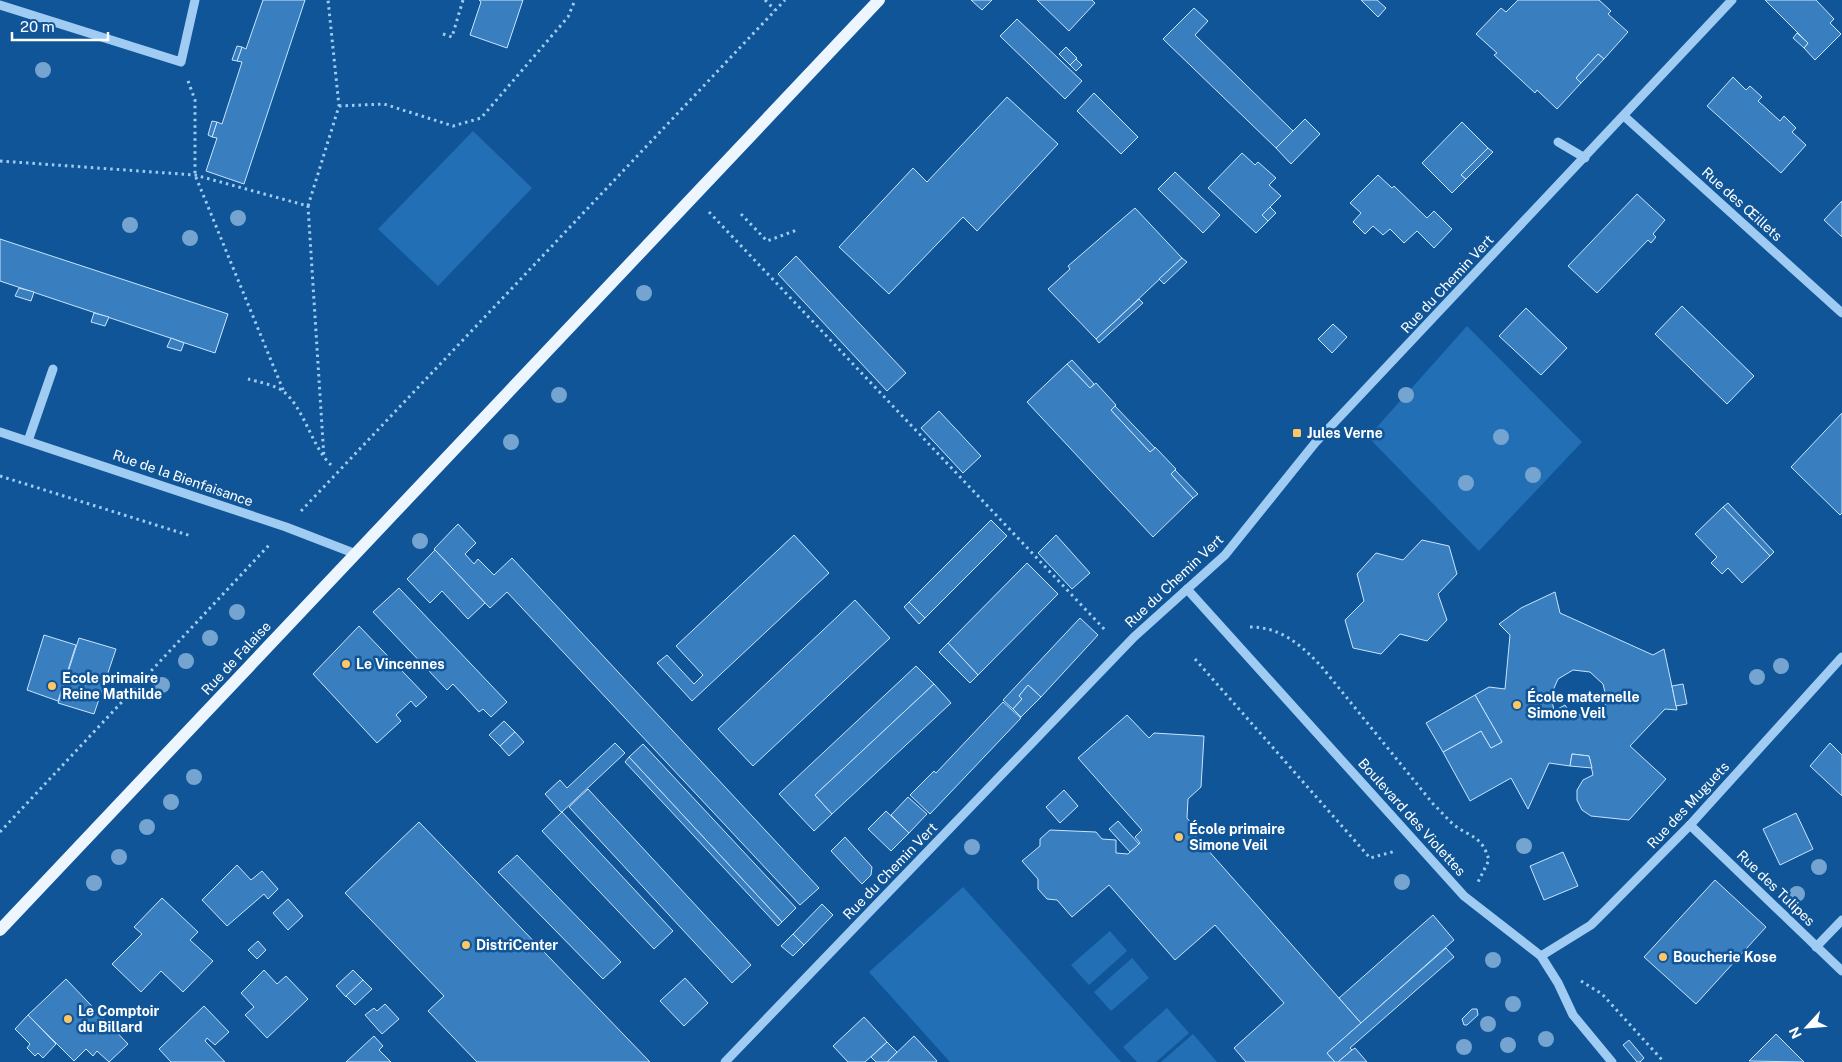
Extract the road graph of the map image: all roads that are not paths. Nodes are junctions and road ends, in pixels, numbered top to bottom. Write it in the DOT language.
graph roads {
  1 [pos="195,0"];
  2 [pos="879,0"];
  3 [pos="1732,0"];
  4 [pos="0,5"];
  5 [pos="15,5"];
  6 [pos="1624,116"];
  7 [pos="1558,142"];
  8 [pos="1585,158"];
  9 [pos="1842,313"];
  10 [pos="53,368"];
  11 [pos="0,432"];
  12 [pos="28,441"];
  13 [pos="356,554"];
  14 [pos="1187,589"];
  15 [pos="1842,657"];
  16 [pos="1690,825"];
  17 [pos="1842,920"];
  18 [pos="0,930"];
  19 [pos="1816,947"];
  20 [pos="1541,956"];
  21 [pos="1842,971"];
  22 [pos="725,1062"];
  23 [pos="1612,1062"];
  1 -- 5 [label="street"];
  2 -- 13 [label="main road, Rue de Falaise"];
  3 -- 6 [label="street, Rue du Chemin Vert"];
  4 -- 5 [label="street"];
  6 -- 8 [label="street, Rue du Chemin Vert"];
  6 -- 9 [label="street, Rue des Œillets"];
  7 -- 8 [label="street"];
  8 -- 14 [label="street, Rue du Chemin Vert"];
  10 -- 12 [label="street"];
  11 -- 12 [label="street, Rue de la Bienfaisance"];
  12 -- 13 [label="street, Rue de la Bienfaisance"];
  13 -- 18 [label="main road, Rue de Falaise"];
  14 -- 20 [label="street, Boulevard des Violettes"];
  14 -- 22 [label="street, Rue du Chemin Vert"];
  15 -- 16 [label="street, Rue des Muguets"];
  16 -- 19 [label="street, Rue des Tulipes"];
  16 -- 20 [label="street, Rue des Muguets"];
  17 -- 19 [label="street"];
  19 -- 21 [label="street, Rue des Tulipes"];
  20 -- 23 [label="street, Boulevard des Violettes"];
}
